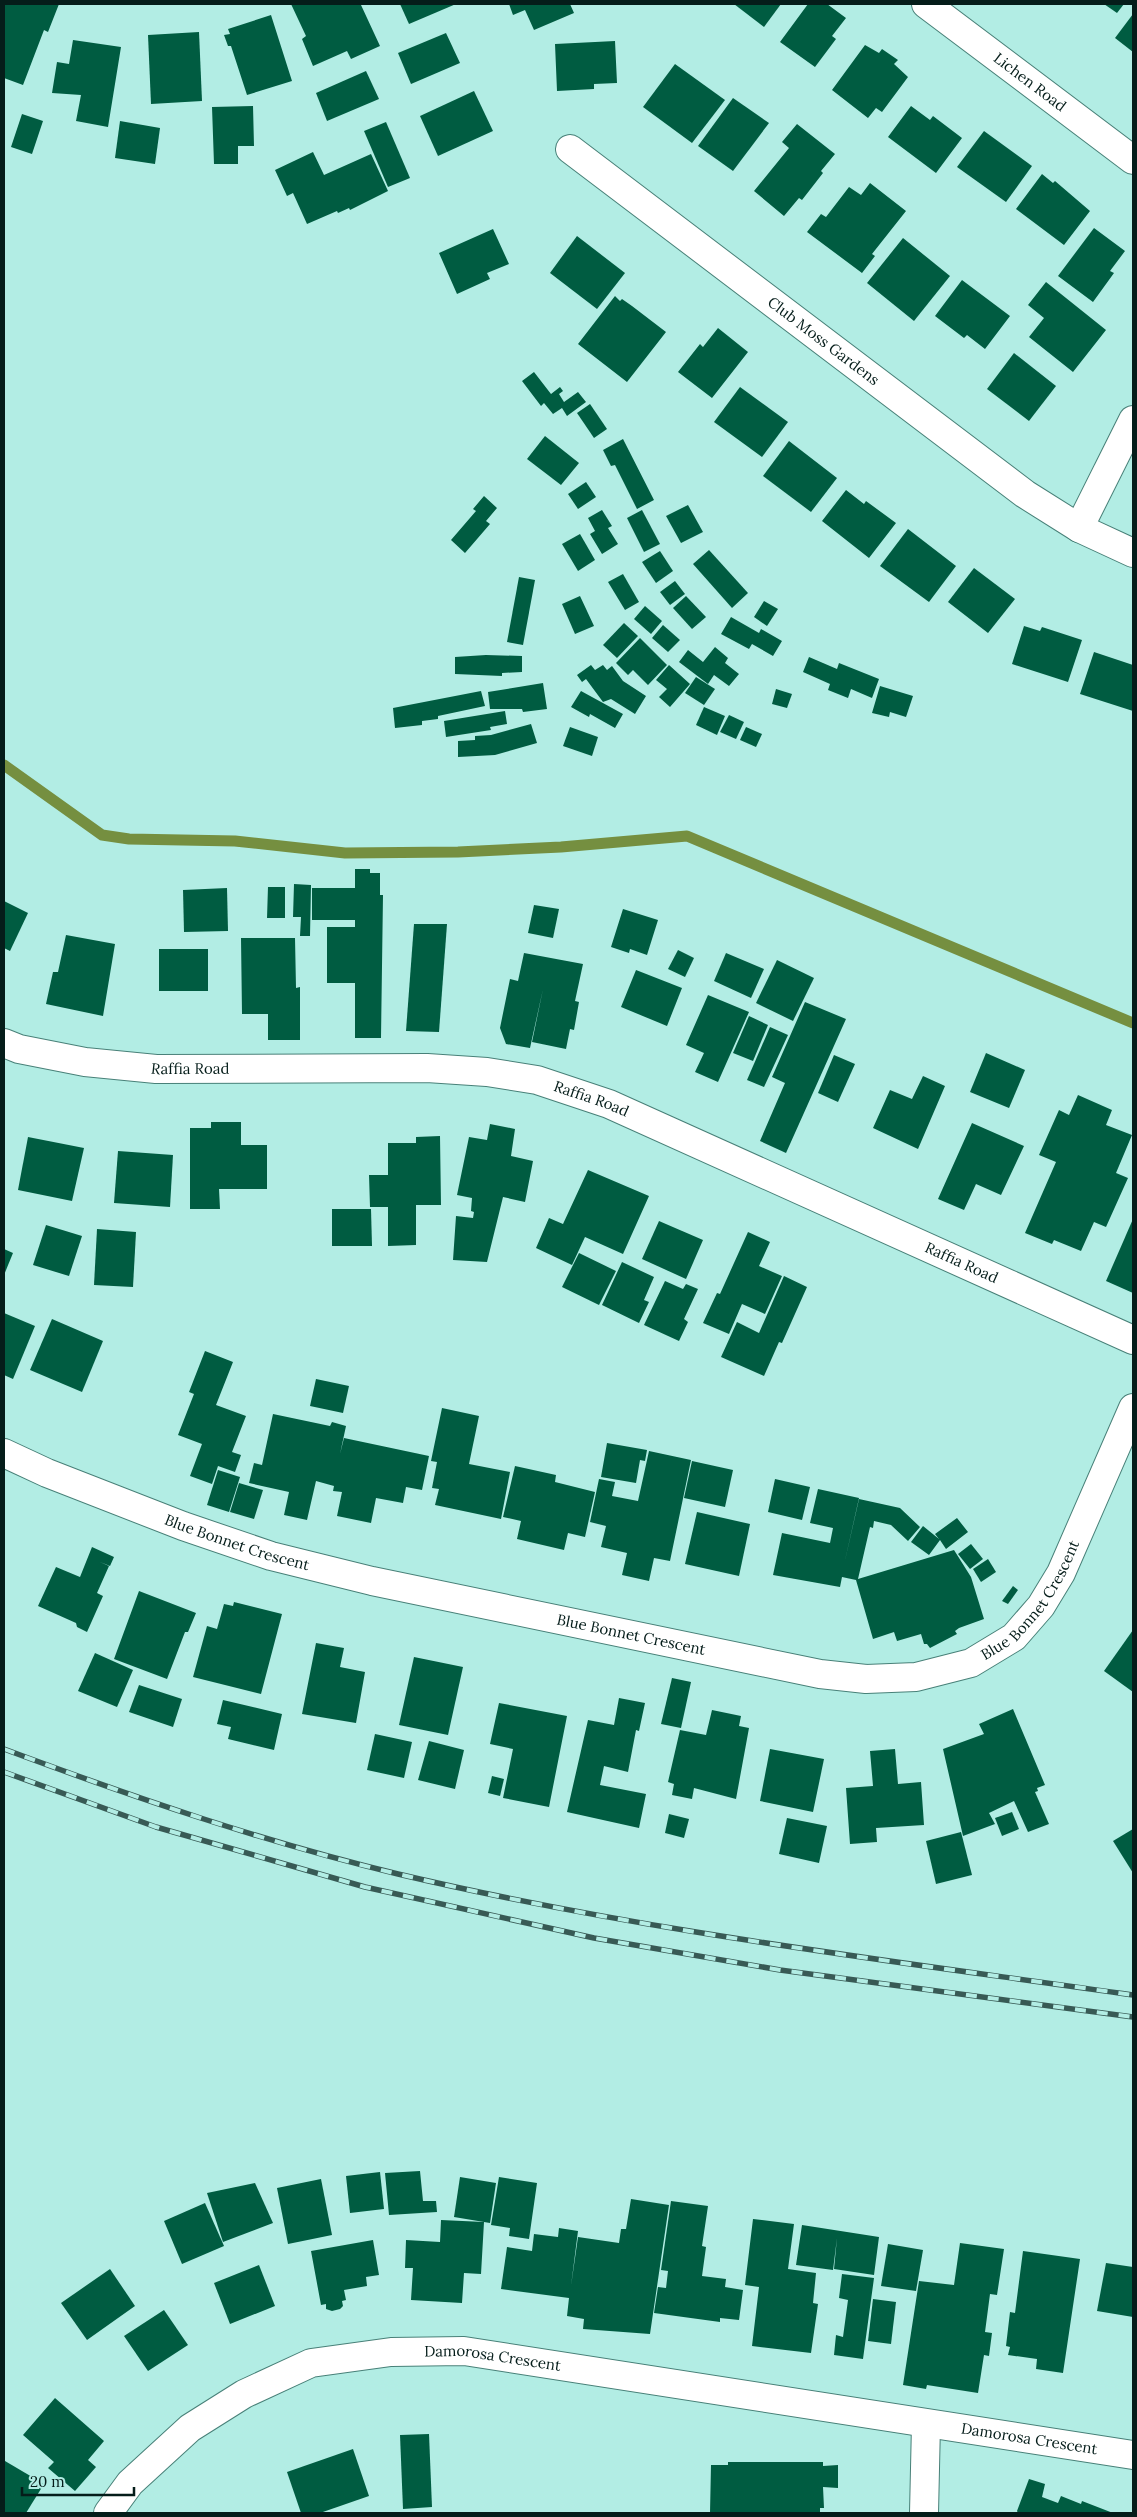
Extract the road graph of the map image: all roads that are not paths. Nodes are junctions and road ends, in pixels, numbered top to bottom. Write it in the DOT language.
graph roads {
  1 [pos="926,4"];
  2 [pos="570,149"];
  3 [pos="1133,160"];
  4 [pos="1133,420"];
  5 [pos="1079,528"];
  6 [pos="1133,553"];
  7 [pos="4,1043"];
  8 [pos="1133,1340"];
  9 [pos="1133,1408"];
  10 [pos="4,1453"];
  11 [pos="926,2424"];
  12 [pos="1133,2455"];
  13 [pos="108,2513"];
  14 [pos="924,2513"];
  1 -- 3 [label="street, Lichen Road"];
  2 -- 5 [label="street, Club Moss Gardens"];
  4 -- 5 [label="street"];
  5 -- 6 [label="street, Club Moss Gardens"];
  7 -- 8 [label="street, Raffia Road"];
  9 -- 10 [label="street, Blue Bonnet Crescent"];
  11 -- 12 [label="street, Damorosa Crescent"];
  11 -- 13 [label="street, Damorosa Crescent"];
  11 -- 14 [label="street"];
}
